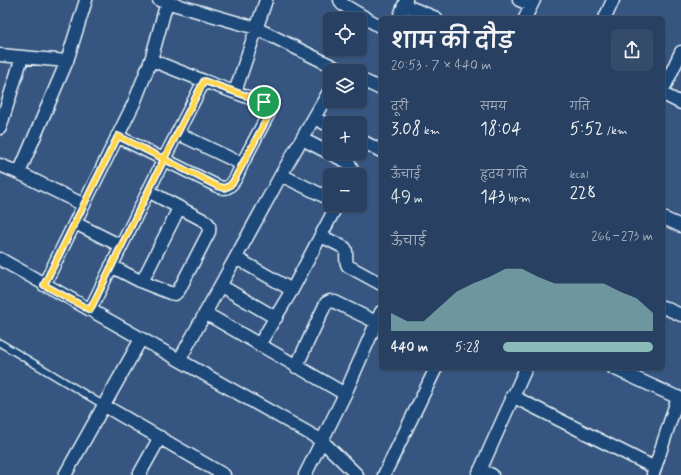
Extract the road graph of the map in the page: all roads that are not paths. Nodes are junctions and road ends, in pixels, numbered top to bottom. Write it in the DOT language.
graph roads {
  1 [pos="86,0"];
  2 [pos="266,0"];
  3 [pos="340,0"];
  4 [pos="519,0"];
  5 [pos="614,0"];
  6 [pos="163,1"];
  7 [pos="405,2"];
  8 [pos="532,3"];
  9 [pos="400,16"];
  10 [pos="432,16"];
  11 [pos="526,16"];
  12 [pos="606,16"];
  13 [pos="379,26"];
  14 [pos="256,28"];
  15 [pos="681,52"];
  16 [pos="0,55"];
  17 [pos="22,57"];
  18 [pos="151,60"];
  19 [pos="66,61"];
  20 [pos="327,64"];
  21 [pos="204,81"];
  22 [pos="367,82"];
  23 [pos="665,86"];
  24 [pos="379,88"];
  25 [pos="235,92"];
  26 [pos="665,95"];
  27 [pos="323,102"];
  28 [pos="681,103"];
  29 [pos="314,118"];
  30 [pos="323,122"];
  31 [pos="0,128"];
  32 [pos="177,132"];
  33 [pos="118,136"];
  34 [pos="302,139"];
  35 [pos="367,144"];
  36 [pos="379,150"];
  37 [pos="164,159"];
  38 [pos="242,164"];
  39 [pos="0,165"];
  40 [pos="352,168"];
  41 [pos="19,173"];
  42 [pos="281,175"];
  43 [pos="148,191"];
  44 [pos="323,196"];
  45 [pos="84,205"];
  46 [pos="179,208"];
  47 [pos="333,212"];
  48 [pos="665,219"];
  49 [pos="75,223"];
  50 [pos="681,226"];
  51 [pos="321,236"];
  52 [pos="121,246"];
  53 [pos="236,258"];
  54 [pos="0,259"];
  55 [pos="111,266"];
  56 [pos="142,282"];
  57 [pos="379,283"];
  58 [pos="44,285"];
  59 [pos="221,286"];
  60 [pos="292,290"];
  61 [pos="665,308"];
  62 [pos="90,310"];
  63 [pos="205,313"];
  64 [pos="681,315"];
  65 [pos="379,317"];
  66 [pos="276,318"];
  67 [pos="141,339"];
  68 [pos="0,343"];
  69 [pos="259,345"];
  70 [pos="180,359"];
  71 [pos="296,367"];
  72 [pos="435,370"];
  73 [pos="525,370"];
  74 [pos="617,370"];
  75 [pos="345,394"];
  76 [pos="512,396"];
  77 [pos="679,398"];
  78 [pos="105,406"];
  79 [pos="160,437"];
  80 [pos="321,440"];
  81 [pos="654,471"];
  82 [pos="479,472"];
  83 [pos="222,474"];
  84 [pos="65,475"];
  85 [pos="139,475"];
  86 [pos="305,475"];
  87 [pos="357,475"];
  88 [pos="384,475"];
  89 [pos="492,475"];
  1 -- 19 [label="street"];
  2 -- 14 [label="street"];
  3 -- 13 [label="street"];
  4 -- 8 [label="street"];
  5 -- 12 [label="street"];
  6 -- 14 [label="street"];
  6 -- 18 [label="street"];
  7 -- 9 [label="street"];
  7 -- 10 [label="street"];
  8 -- 11 [label="street"];
  14 -- 20 [label="street"];
  14 -- 25 [label="street"];
  15 -- 23 [label="street"];
  16 -- 17 [label="street"];
  17 -- 19 [label="street"];
  17 -- 31 [label="street"];
  18 -- 21 [label="street"];
  18 -- 33 [label="street"];
  19 -- 41 [label="street"];
  21 -- 25 [label="street"];
  21 -- 32 [label="street"];
  22 -- 24 [label="street"];
  25 -- 38 [label="street"];
  26 -- 28 [label="street"];
  27 -- 29 [label="street"];
  29 -- 30 [label="street"];
  29 -- 34 [label="street"];
  32 -- 37 [label="street"];
  32 -- 38 [label="street"];
  33 -- 37 [label="street"];
  33 -- 45 [label="street"];
  34 -- 40 [label="street"];
  34 -- 42 [label="street"];
  35 -- 36 [label="street"];
  37 -- 38 [label="street"];
  37 -- 43 [label="street"];
  39 -- 41 [label="street"];
  41 -- 45 [label="street"];
  42 -- 44 [label="street"];
  42 -- 53 [label="street"];
  43 -- 46 [label="street"];
  43 -- 52 [label="street"];
  45 -- 49 [label="street"];
  46 -- 56 [label="street"];
  46 -- 56 [label="street"];
  47 -- 51 [label="street"];
  48 -- 50 [label="street"];
  49 -- 52 [label="street"];
  49 -- 58 [label="street"];
  51 -- 57 [label="street"];
  51 -- 60 [label="street"];
  52 -- 55 [label="street"];
  53 -- 59 [label="street"];
  53 -- 60 [label="street"];
  54 -- 58 [label="street"];
  55 -- 56 [label="street"];
  55 -- 62 [label="street"];
  58 -- 62 [label="street"];
  59 -- 63 [label="street"];
  59 -- 66 [label="street"];
  60 -- 66 [label="street"];
  61 -- 64 [label="street"];
  62 -- 67 [label="street"];
  63 -- 69 [label="street"];
  63 -- 70 [label="street"];
  65 -- 71 [label="street"];
  65 -- 75 [label="street"];
  66 -- 69 [label="street"];
  67 -- 70 [label="street"];
  67 -- 78 [label="street"];
  68 -- 78 [label="lane"];
  69 -- 71 [label="street"];
  70 -- 80 [label="street"];
  71 -- 75 [label="street"];
  72 -- 88 [label="street"];
  73 -- 76 [label="street"];
  74 -- 77 [label="street"];
  75 -- 80 [label="street"];
  76 -- 81 [label="street"];
  76 -- 82 [label="street"];
  77 -- 81 [label="street"];
  78 -- 79 [label="street"];
  78 -- 84 [label="street"];
  79 -- 83 [label="street"];
  79 -- 85 [label="street"];
  80 -- 86 [label="street"];
  80 -- 87 [label="street"];
  82 -- 89 [label="street"];
}
